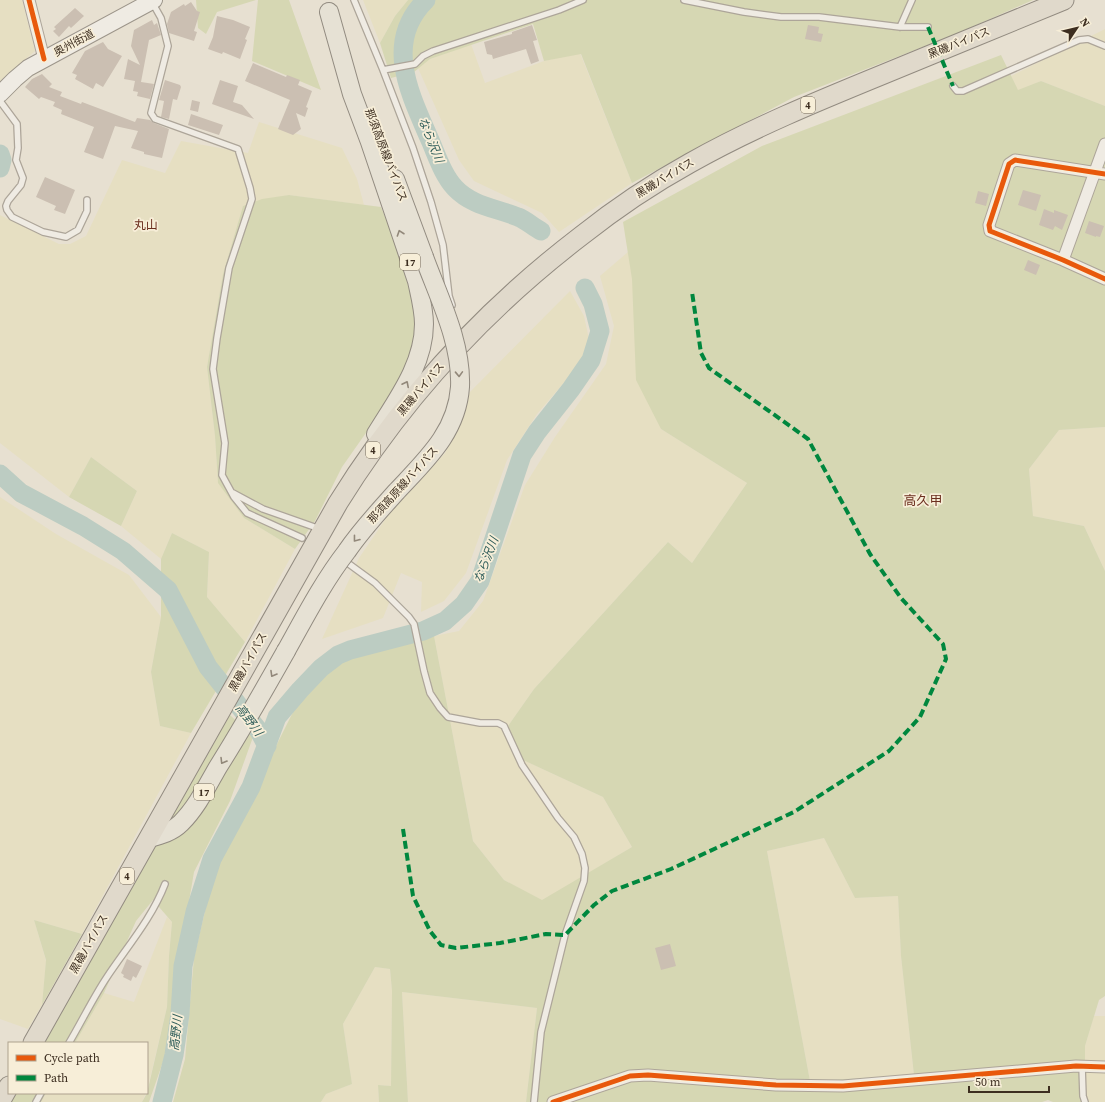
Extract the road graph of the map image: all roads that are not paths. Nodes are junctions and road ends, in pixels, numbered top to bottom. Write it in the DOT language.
graph roads {
  1 [pos="29,0"];
  2 [pos="354,0"];
  3 [pos="583,0"];
  4 [pos="684,0"];
  5 [pos="912,0"];
  6 [pos="1064,0"];
  7 [pos="153,1"];
  8 [pos="327,6"];
  9 [pos="900,27"];
  10 [pos="928,27"];
  11 [pos="1105,46"];
  12 [pos="44,59"];
  13 [pos="383,70"];
  14 [pos="952,86"];
  15 [pos="0,94"];
  16 [pos="0,101"];
  17 [pos="1105,144"];
  18 [pos="1100,173"];
  19 [pos="86,200"];
  20 [pos="1063,260"];
  21 [pos="1105,279"];
  22 [pos="453,309"];
  23 [pos="231,492"];
  24 [pos="338,503"];
  25 [pos="322,529"];
  26 [pos="302,538"];
  27 [pos="349,564"];
  28 [pos="149,838"];
  29 [pos="165,884"];
  30 [pos="34,1042"];
  31 [pos="70,1042"];
  32 [pos="1082,1066"];
  33 [pos="1105,1067"];
  34 [pos="8,1088"];
  35 [pos="0,1102"];
  36 [pos="534,1102"];
  37 [pos="553,1102"];
  38 [pos="1085,1102"];
  1 -- 12 [label="street"];
  2 -- 13 [label="lane"];
  3 -- 13 [label="lane"];
  4 -- 9 [label="lane"];
  5 -- 9 [label="lane"];
  6 -- 24 [label="highway, 黒磯バイパス / 4"];
  7 -- 12 [label="main road, 奥州街道"];
  7 -- 23 [label="lane"];
  24 -- 8 [label="main road, 那須高原線バイパス / 17, one-way"];
  8 -- 28 [label="main road, 那須高原線バイパス / 17, one-way, bridge"];
  9 -- 10 [label="lane"];
  11 -- 14 [label="lane"];
  12 -- 15 [label="main road, 奥州街道"];
  13 -- 22 [label="lane"];
  16 -- 19 [label="lane"];
  17 -- 18 [label="street"];
  18 -- 20 [label="street"];
  18 -- 20 [label="street"];
  20 -- 21 [label="street"];
  23 -- 25 [label="lane"];
  23 -- 26 [label="lane"];
  24 -- 25 [label="highway, 黒磯バイパス / 4"];
  25 -- 28 [label="highway, 黒磯バイパス / 4"];
  27 -- 36 [label="lane"];
  28 -- 30 [label="highway, 黒磯バイパス / 4"];
  29 -- 31 [label="lane"];
  32 -- 33 [label="street"];
  32 -- 37 [label="street"];
  32 -- 38 [label="lane"];
  34 -- 35 [label="highway"];
}
